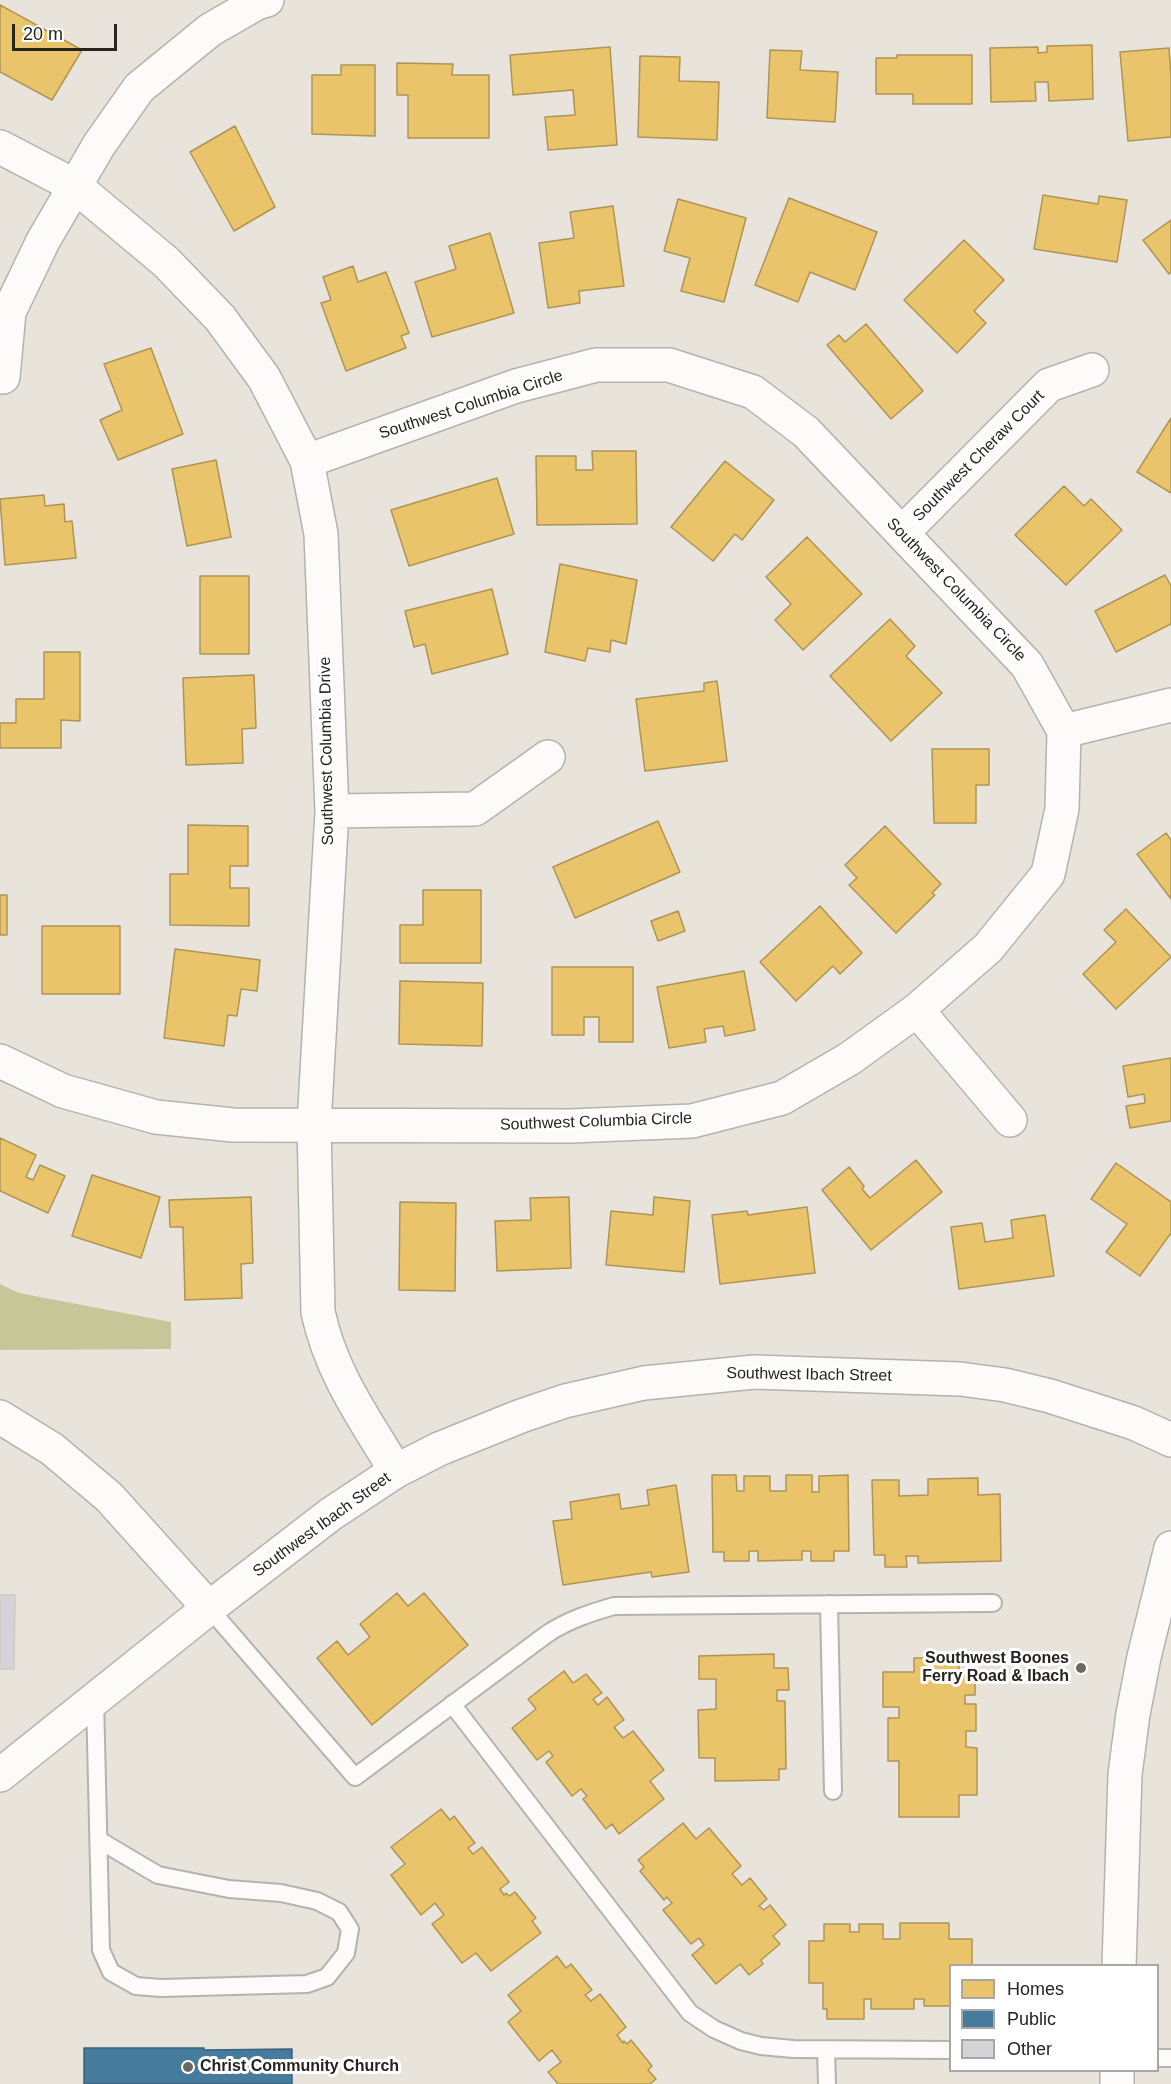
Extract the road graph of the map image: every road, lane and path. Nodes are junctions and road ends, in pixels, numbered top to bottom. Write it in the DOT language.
graph roads {
  1 [pos="267,0"];
  2 [pos="0,147"];
  3 [pos="75,186"];
  4 [pos="1092,370"];
  5 [pos="3,376"];
  6 [pos="307,461"];
  7 [pos="902,533"];
  8 [pos="1171,705"];
  9 [pos="1064,731"];
  10 [pos="548,757"];
  11 [pos="332,811"];
  12 [pos="917,1010"];
  13 [pos="0,1061"];
  14 [pos="1010,1119"];
  15 [pos="314,1124"];
  16 [pos="0,1417"];
  17 [pos="1171,1440"];
  18 [pos="396,1470"];
  19 [pos="1171,1548"];
  20 [pos="993,1603"];
  21 [pos="829,1604"];
  22 [pos="209,1608"];
  23 [pos="95,1699"];
  24 [pos="452,1704"];
  25 [pos="0,1775"];
  26 [pos="833,1791"];
  27 [pos="99,1840"];
  28 [pos="1119,1964"];
  29 [pos="826,2050"];
  30 [pos="949,2050"];
  31 [pos="827,2084"];
  1 -- 3 [label="street"];
  2 -- 3 [label="street, Southwest Columbia Drive"];
  3 -- 5 [label="street"];
  3 -- 6 [label="street, Southwest Columbia Drive"];
  4 -- 7 [label="street, Southwest Cheraw Court"];
  6 -- 7 [label="street, Southwest Columbia Circle"];
  6 -- 11 [label="street, Southwest Columbia Drive"];
  7 -- 9 [label="street, Southwest Columbia Circle"];
  8 -- 9 [label="street"];
  9 -- 12 [label="street, Southwest Columbia Circle"];
  10 -- 11 [label="street"];
  11 -- 15 [label="street, Southwest Columbia Drive"];
  12 -- 14 [label="street"];
  12 -- 15 [label="street, Southwest Columbia Circle"];
  13 -- 15 [label="street, Southwest Columbia Circle"];
  15 -- 18 [label="street, Southwest Columbia Drive"];
  16 -- 22 [label="street"];
  17 -- 18 [label="street, Southwest Ibach Street"];
  18 -- 22 [label="street, Southwest Ibach Street"];
  19 -- 28 [label="street"];
  20 -- 21 [label="lane"];
  21 -- 24 [label="lane"];
  21 -- 26 [label="lane"];
  22 -- 23 [label="street, Southwest Ibach Street"];
  22 -- 24 [label="lane"];
  23 -- 25 [label="street, Southwest Ibach Street"];
  23 -- 27 [label="lane"];
  24 -- 29 [label="lane"];
  27 -- 27 [label="lane"];
  29 -- 30 [label="lane"];
  29 -- 31 [label="lane"];
}
